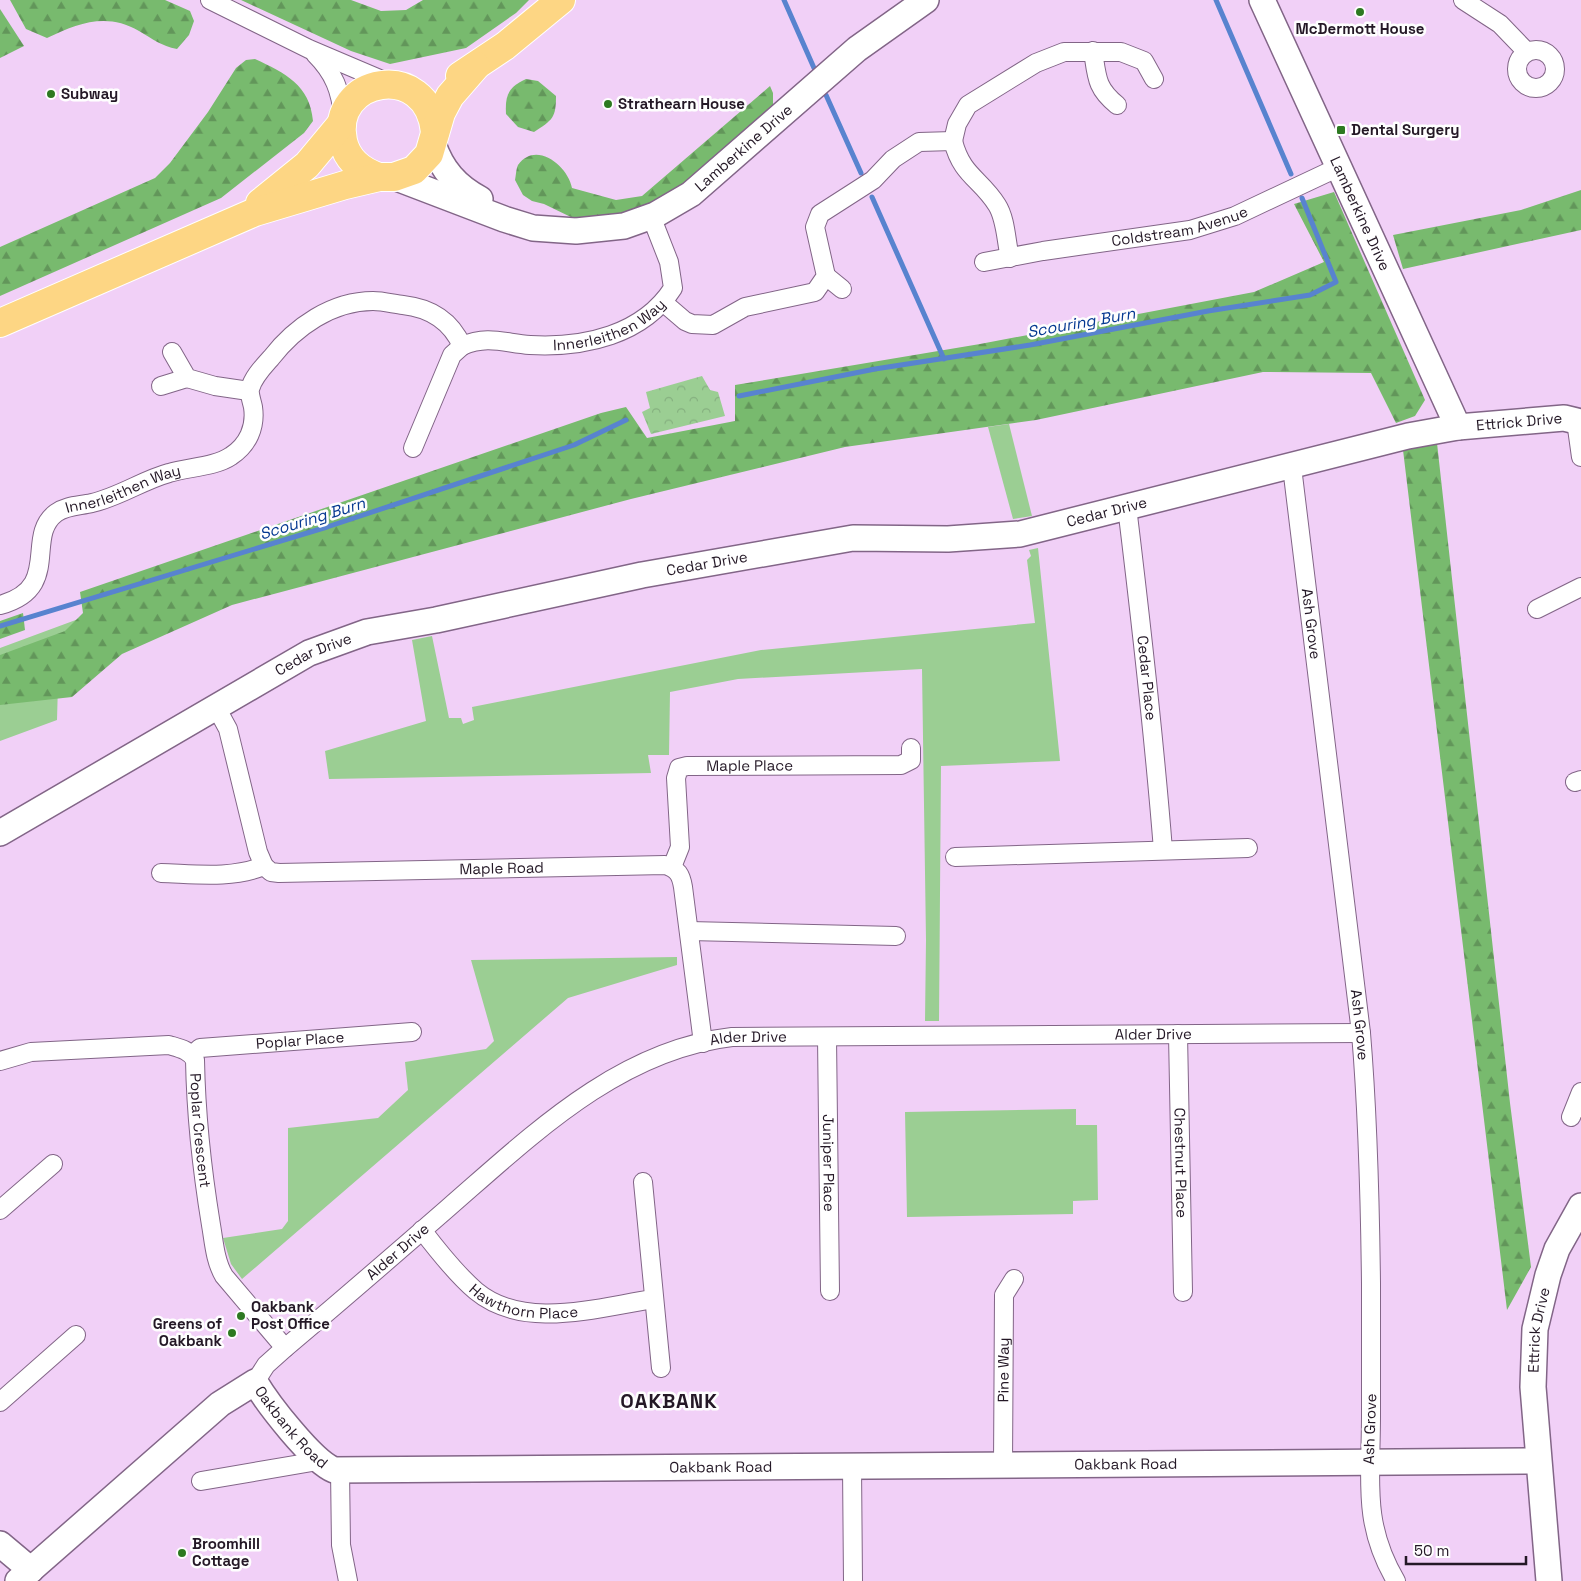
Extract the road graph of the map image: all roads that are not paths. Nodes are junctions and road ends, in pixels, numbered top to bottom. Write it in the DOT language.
graph roads {
  1 [pos="210,0"];
  2 [pos="560,0"];
  3 [pos="926,0"];
  4 [pos="1262,0"];
  5 [pos="1463,0"];
  6 [pos="309,49"];
  7 [pos="1526,51"];
  8 [pos="1092,52"];
  9 [pos="476,66"];
  10 [pos="1154,80"];
  11 [pos="400,86"];
  12 [pos="1117,105"];
  13 [pos="342,120"];
  14 [pos="434,138"];
  15 [pos="953,141"];
  16 [pos="1339,166"];
  17 [pos="386,177"];
  18 [pos="652,216"];
  19 [pos="227,222"];
  20 [pos="533,228"];
  21 [pos="1010,258"];
  22 [pos="984,262"];
  23 [pos="826,276"];
  24 [pos="842,289"];
  25 [pos="664,302"];
  26 [pos="0,322"];
  27 [pos="462,346"];
  28 [pos="172,352"];
  29 [pos="187,378"];
  30 [pos="161,386"];
  31 [pos="249,390"];
  32 [pos="1579,421"];
  33 [pos="1458,427"];
  34 [pos="413,448"];
  35 [pos="1581,457"];
  36 [pos="1292,467"];
  37 [pos="1127,507"];
  38 [pos="1581,587"];
  39 [pos="0,606"];
  40 [pos="1536,609"];
  41 [pos="216,707"];
  42 [pos="910,748"];
  43 [pos="0,833"];
  44 [pos="1248,848"];
  45 [pos="1163,850"];
  46 [pos="955,857"];
  47 [pos="264,866"];
  48 [pos="672,867"];
  49 [pos="161,873"];
  50 [pos="689,931"];
  51 [pos="896,936"];
  52 [pos="412,1032"];
  53 [pos="1361,1033"];
  54 [pos="1178,1034"];
  55 [pos="827,1037"];
  56 [pos="703,1043"];
  57 [pos="192,1055"];
  58 [pos="0,1061"];
  59 [pos="1581,1092"];
  60 [pos="1571,1117"];
  61 [pos="53,1164"];
  62 [pos="643,1182"];
  63 [pos="1581,1206"];
  64 [pos="0,1210"];
  65 [pos="422,1230"];
  66 [pos="1014,1278"];
  67 [pos="830,1290"];
  68 [pos="1183,1292"];
  69 [pos="654,1299"];
  70 [pos="76,1335"];
  71 [pos="285,1348"];
  72 [pos="661,1368"];
  73 [pos="255,1382"];
  74 [pos="0,1402"];
  75 [pos="1538,1461"];
  76 [pos="1370,1462"];
  77 [pos="1003,1464"];
  78 [pos="329,1466"];
  79 [pos="852,1466"];
  80 [pos="201,1481"];
  81 [pos="0,1544"];
  82 [pos="25,1575"];
  83 [pos="348,1581"];
  84 [pos="853,1581"];
  85 [pos="1396,1581"];
  86 [pos="1548,1581"];
  1 -- 6 [label="street"];
  2 -- 9 [label="main road"];
  3 -- 18 [label="street, Lamberkine Drive"];
  4 -- 16 [label="street, Lamberkine Drive"];
  5 -- 7 [label="street"];
  6 -- 11 [label="street"];
  6 -- 13 [label="street"];
  8 -- 10 [label="street"];
  8 -- 12 [label="street"];
  8 -- 15 [label="street"];
  9 -- 11 [label="main road"];
  9 -- 14 [label="main road"];
  11 -- 13 [label="main road"];
  11 -- 14 [label="main road"];
  13 -- 17 [label="main road"];
  13 -- 19 [label="main road"];
  14 -- 17 [label="main road"];
  14 -- 20 [label="street, Lamberkine Drive"];
  15 -- 21 [label="street"];
  15 -- 23 [label="street"];
  16 -- 21 [label="street, Coldstream Avenue"];
  16 -- 33 [label="street, Lamberkine Drive"];
  17 -- 19 [label="main road"];
  17 -- 20 [label="street, Lamberkine Drive"];
  18 -- 20 [label="street, Lamberkine Drive"];
  18 -- 25 [label="street, Innerleithen Way"];
  19 -- 26 [label="main road"];
  21 -- 22 [label="street, Coldstream Avenue"];
  23 -- 24 [label="street"];
  23 -- 25 [label="street"];
  25 -- 27 [label="street, Innerleithen Way"];
  27 -- 31 [label="street"];
  27 -- 34 [label="street"];
  28 -- 29 [label="street"];
  29 -- 30 [label="street"];
  29 -- 31 [label="street"];
  31 -- 39 [label="street, Innerleithen Way"];
  32 -- 33 [label="street, Ettrick Drive"];
  32 -- 35 [label="street"];
  33 -- 36 [label="street, Cedar Drive"];
  36 -- 37 [label="street, Cedar Drive"];
  36 -- 53 [label="street, Ash Grove"];
  37 -- 41 [label="street, Cedar Drive"];
  37 -- 45 [label="street, Cedar Place"];
  38 -- 40 [label="street"];
  41 -- 43 [label="street, Cedar Drive"];
  41 -- 47 [label="street"];
  42 -- 48 [label="street, Maple Place"];
  44 -- 45 [label="street"];
  45 -- 46 [label="street"];
  47 -- 48 [label="street, Maple Road"];
  47 -- 49 [label="street"];
  48 -- 50 [label="street"];
  50 -- 51 [label="street"];
  50 -- 56 [label="street"];
  52 -- 57 [label="street, Poplar Place"];
  53 -- 54 [label="street, Alder Drive"];
  53 -- 76 [label="street, Ash Grove"];
  54 -- 55 [label="street, Alder Drive"];
  54 -- 68 [label="street, Chestnut Place"];
  55 -- 56 [label="street, Alder Drive"];
  55 -- 67 [label="street, Juniper Place"];
  56 -- 65 [label="street, Alder Drive"];
  57 -- 58 [label="street, Poplar Crescent"];
  57 -- 71 [label="street, Poplar Crescent"];
  59 -- 60 [label="street"];
  61 -- 64 [label="street"];
  62 -- 69 [label="street"];
  63 -- 75 [label="street, Ettrick Drive"];
  65 -- 69 [label="street, Hawthorn Place"];
  65 -- 71 [label="street, Alder Drive"];
  66 -- 77 [label="street, Pine Way"];
  69 -- 72 [label="street"];
  70 -- 74 [label="street"];
  71 -- 73 [label="street, Alder Drive"];
  73 -- 78 [label="street, Oakbank Road"];
  73 -- 82 [label="street, Oakbank Road"];
  75 -- 76 [label="street, Oakbank Road"];
  75 -- 86 [label="street, Ettrick Drive"];
  76 -- 77 [label="street, Oakbank Road"];
  76 -- 85 [label="street, Ash Grove"];
  77 -- 79 [label="street, Oakbank Road"];
  78 -- 79 [label="street, Oakbank Road"];
  78 -- 80 [label="street"];
  78 -- 83 [label="street"];
  79 -- 84 [label="street"];
  81 -- 82 [label="street"];
}
